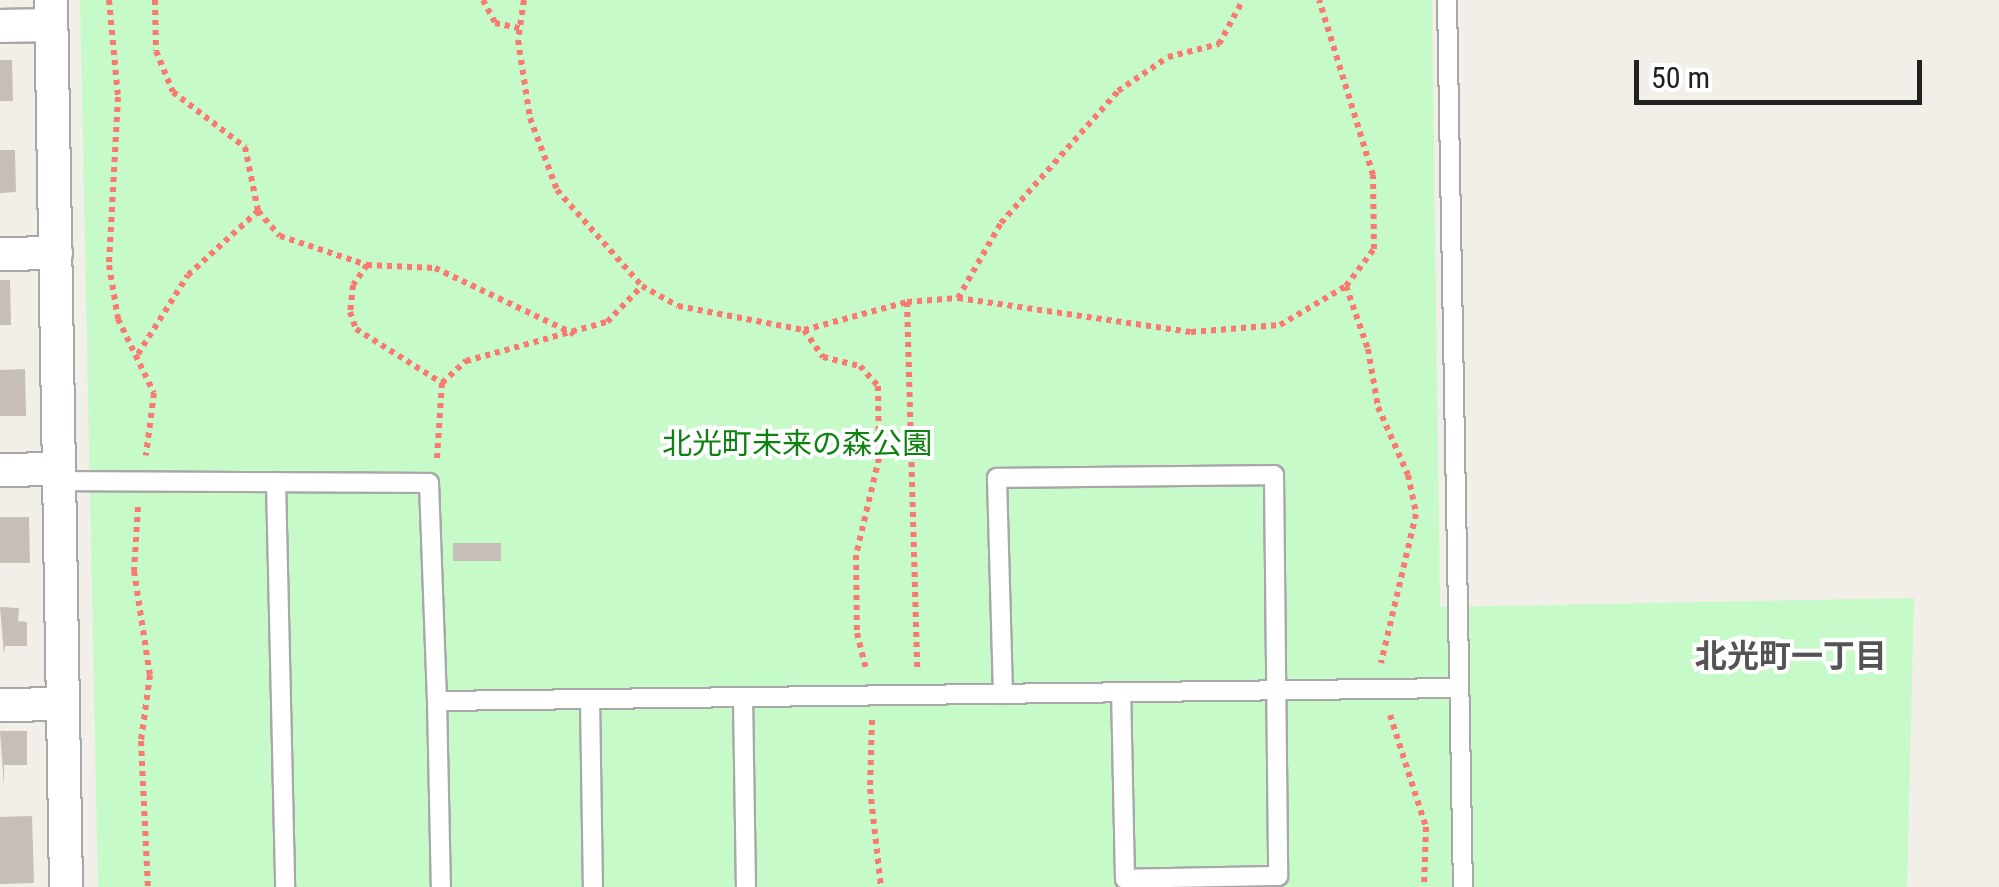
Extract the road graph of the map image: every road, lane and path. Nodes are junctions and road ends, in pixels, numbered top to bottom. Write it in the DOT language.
graph roads {
  1 [pos="110,0"];
  2 [pos="155,0"];
  3 [pos="483,0"];
  4 [pos="524,0"];
  5 [pos="1243,0"];
  6 [pos="1318,0"];
  7 [pos="1448,0"];
  8 [pos="51,12"];
  9 [pos="0,26"];
  10 [pos="519,28"];
  11 [pos="258,211"];
  12 [pos="56,253"];
  13 [pos="0,254"];
  14 [pos="367,265"];
  15 [pos="642,286"];
  16 [pos="1346,286"];
  17 [pos="958,298"];
  18 [pos="907,302"];
  19 [pos="804,330"];
  20 [pos="574,334"];
  21 [pos="137,356"];
  22 [pos="442,383"];
  23 [pos="0,470"];
  24 [pos="57,475"];
  25 [pos="143,482"];
  26 [pos="276,482"];
  27 [pos="429,483"];
  28 [pos="1459,688"];
  29 [pos="1382,689"];
  30 [pos="1276,690"];
  31 [pos="1121,692"];
  32 [pos="1004,694"];
  33 [pos="872,695"];
  34 [pos="918,695"];
  35 [pos="743,697"];
  36 [pos="590,700"];
  37 [pos="437,701"];
  38 [pos="63,704"];
  39 [pos="0,705"];
  40 [pos="66,887"];
  41 [pos="148,887"];
  42 [pos="286,887"];
  43 [pos="440,887"];
  44 [pos="592,887"];
  45 [pos="746,887"];
  46 [pos="881,887"];
  47 [pos="1424,887"];
  48 [pos="1462,887"];
  1 -- 21 [label="path"];
  2 -- 11 [label="path"];
  3 -- 10 [label="path"];
  4 -- 10 [label="path"];
  5 -- 17 [label="path"];
  6 -- 16 [label="path"];
  7 -- 28 [label="lane"];
  8 -- 9 [label="street"];
  8 -- 12 [label="street"];
  10 -- 15 [label="path"];
  11 -- 14 [label="path"];
  11 -- 21 [label="path"];
  12 -- 13 [label="street"];
  12 -- 24 [label="street"];
  14 -- 20 [label="path"];
  14 -- 22 [label="path"];
  15 -- 19 [label="path"];
  15 -- 20 [label="path"];
  16 -- 17 [label="path"];
  16 -- 29 [label="path"];
  17 -- 18 [label="path"];
  18 -- 19 [label="path"];
  18 -- 34 [label="path"];
  19 -- 33 [label="path"];
  20 -- 22 [label="path"];
  21 -- 25 [label="path"];
  22 -- 27 [label="path"];
  23 -- 24 [label="street"];
  24 -- 25 [label="lane"];
  24 -- 38 [label="street"];
  25 -- 26 [label="lane"];
  25 -- 41 [label="path"];
  26 -- 27 [label="lane"];
  26 -- 42 [label="lane"];
  27 -- 37 [label="lane"];
  28 -- 29 [label="lane"];
  28 -- 48 [label="lane"];
  29 -- 30 [label="lane"];
  29 -- 47 [label="path"];
  30 -- 31 [label="lane"];
  30 -- 31 [label="lane"];
  30 -- 32 [label="lane"];
  31 -- 32 [label="lane"];
  32 -- 34 [label="lane"];
  33 -- 34 [label="lane"];
  33 -- 35 [label="lane"];
  33 -- 46 [label="path"];
  35 -- 36 [label="lane"];
  35 -- 45 [label="lane"];
  36 -- 37 [label="lane"];
  36 -- 44 [label="lane"];
  37 -- 43 [label="lane"];
  38 -- 39 [label="street"];
  38 -- 40 [label="street"];
}
